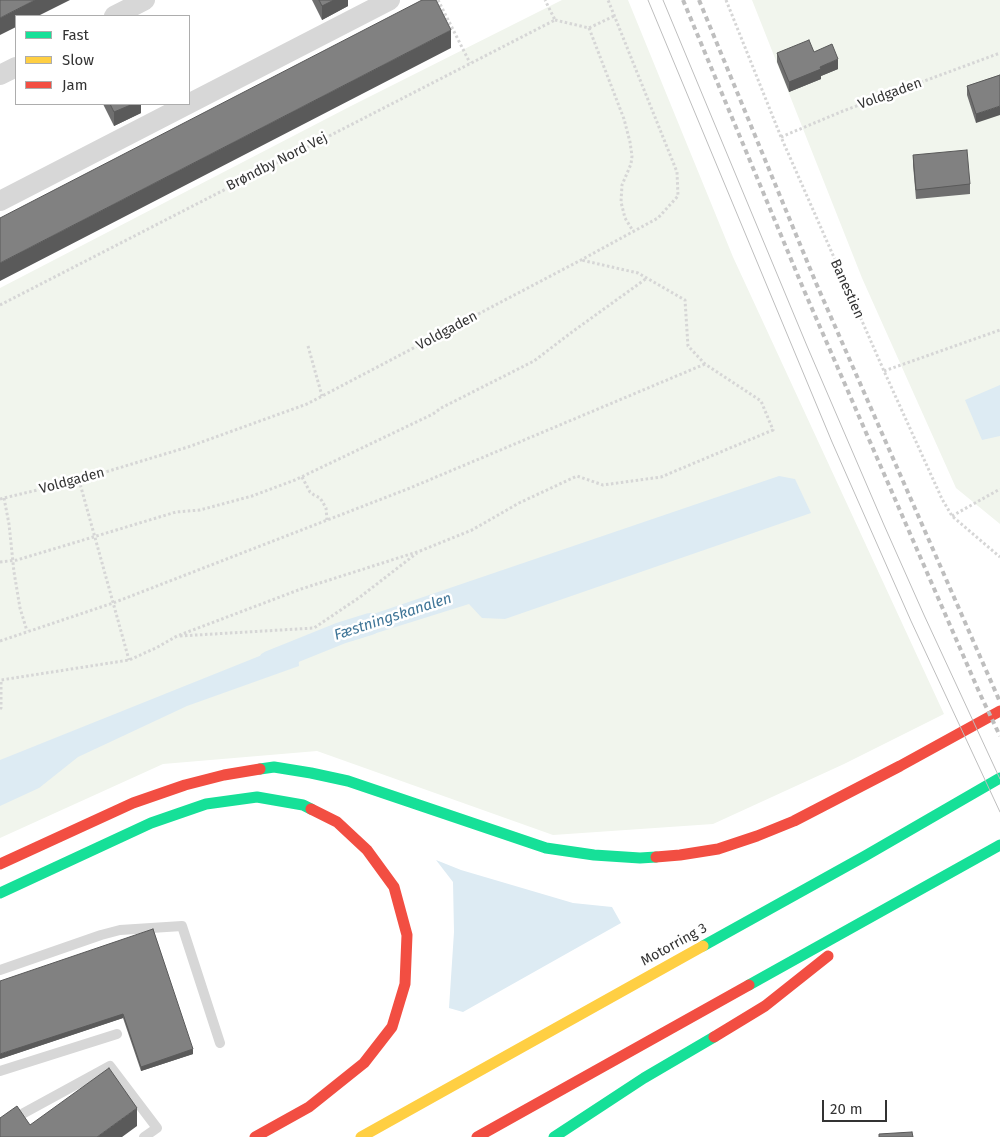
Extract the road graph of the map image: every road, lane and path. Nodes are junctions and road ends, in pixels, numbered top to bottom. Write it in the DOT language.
graph roads {
  1 [pos="145,0"];
  2 [pos="390,0"];
  3 [pos="438,0"];
  4 [pos="545,0"];
  5 [pos="608,0"];
  6 [pos="726,0"];
  7 [pos="116,15"];
  8 [pos="614,16"];
  9 [pos="555,20"];
  10 [pos="589,28"];
  11 [pos="1000,53"];
  12 [pos="470,63"];
  13 [pos="15,68"];
  14 [pos="0,75"];
  15 [pos="190,103"];
  16 [pos="186,105"];
  17 [pos="781,137"];
  18 [pos="0,201"];
  19 [pos="633,231"];
  20 [pos="581,260"];
  21 [pos="647,278"];
  22 [pos="0,305"];
  23 [pos="1000,330"];
  24 [pos="308,346"];
  25 [pos="705,364"];
  26 [pos="884,371"];
  27 [pos="322,396"];
  28 [pos="302,477"];
  29 [pos="79,480"];
  30 [pos="1000,489"];
  31 [pos="2,498"];
  32 [pos="952,516"];
  33 [pos="327,520"];
  34 [pos="95,537"];
  35 [pos="420,551"];
  36 [pos="1000,557"];
  37 [pos="12,560"];
  38 [pos="0,562"];
  39 [pos="113,603"];
  40 [pos="27,631"];
  41 [pos="177,636"];
  42 [pos="0,641"];
  43 [pos="129,660"];
  44 [pos="0,709"];
  45 [pos="1000,711"];
  46 [pos="1000,778"];
  47 [pos="1000,845"];
  48 [pos="0,864"];
  49 [pos="0,893"];
  50 [pos="894,904"];
  51 [pos="0,970"];
  52 [pos="117,1034"];
  53 [pos="220,1044"];
  54 [pos="0,1072"];
  55 [pos="0,1126"];
  56 [pos="144,1137"];
  57 [pos="255,1137"];
  58 [pos="361,1137"];
  59 [pos="477,1137"];
  60 [pos="554,1137"];
  1 -- 7 [label="street"];
  2 -- 15 [label="street"];
  3 -- 12 [label="path"];
  4 -- 9 [label="path"];
  5 -- 8 [label="path, Voldgaden"];
  6 -- 17 [label="path, Banestien"];
  8 -- 10 [label="path"];
  8 -- 19 [label="path, Voldgaden"];
  9 -- 10 [label="path"];
  9 -- 12 [label="path, Brøndby Nord Vej"];
  10 -- 19 [label="path"];
  11 -- 17 [label="path, Voldgaden"];
  12 -- 22 [label="path, Brøndby Nord Vej"];
  13 -- 14 [label="street"];
  16 -- 18 [label="street"];
  17 -- 26 [label="path, Banestien"];
  19 -- 20 [label="path, Voldgaden"];
  20 -- 21 [label="path"];
  20 -- 27 [label="path, Voldgaden"];
  21 -- 25 [label="path"];
  21 -- 28 [label="path"];
  23 -- 26 [label="path"];
  24 -- 27 [label="path"];
  25 -- 33 [label="path"];
  25 -- 35 [label="path"];
  26 -- 32 [label="path, Banestien"];
  27 -- 29 [label="path, Voldgaden"];
  28 -- 33 [label="path"];
  28 -- 34 [label="path"];
  29 -- 31 [label="path, Voldgaden"];
  29 -- 34 [label="path"];
  30 -- 32 [label="path"];
  31 -- 37 [label="path"];
  32 -- 36 [label="path, Banestien"];
  33 -- 39 [label="path"];
  34 -- 37 [label="path"];
  34 -- 39 [label="path"];
  35 -- 41 [label="path"];
  35 -- 41 [label="path"];
  37 -- 38 [label="path"];
  37 -- 40 [label="path"];
  39 -- 40 [label="path"];
  39 -- 43 [label="path"];
  40 -- 42 [label="path"];
  41 -- 43 [label="path"];
  43 -- 44 [label="path"];
  45 -- 48 [label="highway"];
  46 -- 58 [label="highway, Motorring 3"];
  47 -- 50 [label="highway"];
  49 -- 57 [label="highway"];
  50 -- 59 [label="highway"];
  50 -- 60 [label="highway"];
  51 -- 53 [label="lane"];
  52 -- 54 [label="lane"];
  55 -- 56 [label="lane"];
}
